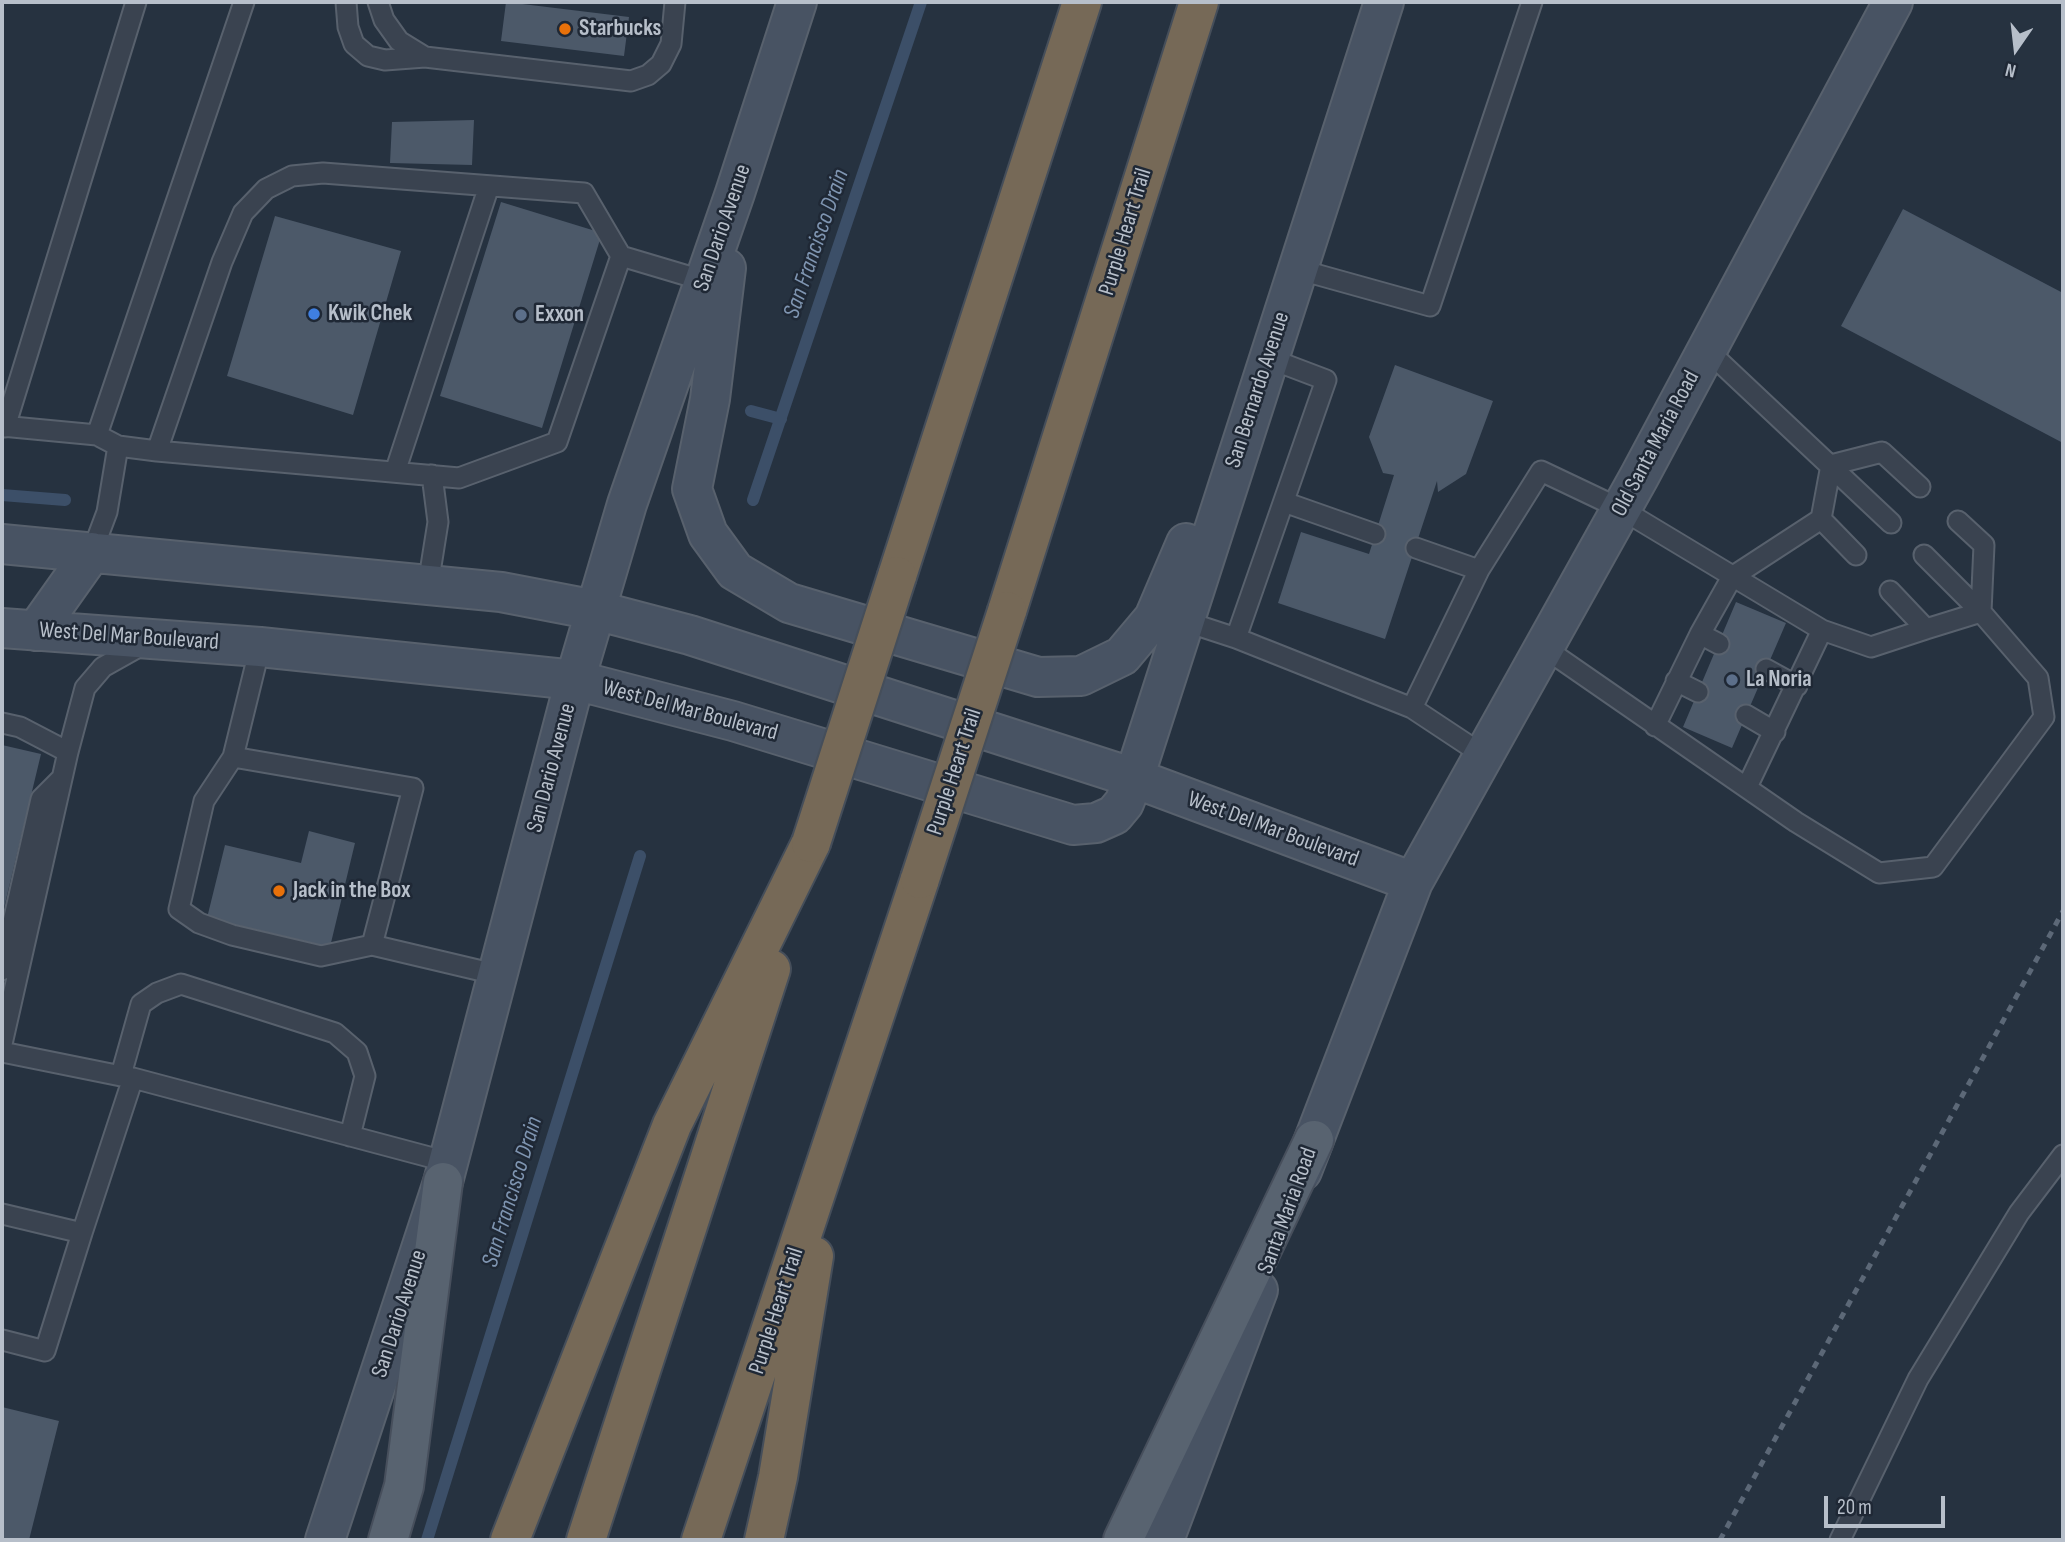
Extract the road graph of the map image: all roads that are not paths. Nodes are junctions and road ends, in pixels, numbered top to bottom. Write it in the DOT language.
graph roads {
  1 [pos="136,2"];
  2 [pos="244,2"];
  3 [pos="346,2"];
  4 [pos="378,2"];
  5 [pos="675,2"];
  6 [pos="797,2"];
  7 [pos="1082,2"];
  8 [pos="1199,2"];
  9 [pos="1384,2"];
  10 [pos="1532,2"];
  11 [pos="1893,2"];
  12 [pos="425,57"];
  13 [pos="489,186"];
  14 [pos="735,193"];
  15 [pos="621,256"];
  16 [pos="1297,269"];
  17 [pos="705,281"];
  18 [pos="1707,350"];
  19 [pos="1268,358"];
  20 [pos="4,427"];
  21 [pos="97,435"];
  22 [pos="118,446"];
  23 [pos="156,451"];
  24 [pos="1831,465"];
  25 [pos="395,472"];
  26 [pos="432,475"];
  27 [pos="1920,487"];
  28 [pos="1284,502"];
  29 [pos="1621,509"];
  30 [pos="1821,519"];
  31 [pos="1958,521"];
  32 [pos="1891,523"];
  33 [pos="1375,534"];
  34 [pos="2,544"];
  35 [pos="1416,548"];
  36 [pos="92,552"];
  37 [pos="1856,555"];
  38 [pos="1924,555"];
  39 [pos="1479,570"];
  40 [pos="1732,577"];
  41 [pos="428,585"];
  42 [pos="1890,592"];
  43 [pos="595,610"];
  44 [pos="1982,611"];
  45 [pos="1184,621"];
  46 [pos="19,629"];
  47 [pos="1926,629"];
  48 [pos="1822,630"];
  49 [pos="1700,634"];
  50 [pos="1236,638"];
  51 [pos="153,639"];
  52 [pos="1719,644"];
  53 [pos="260,647"];
  54 [pos="1543,647"];
  55 [pos="1766,669"];
  56 [pos="575,680"];
  57 [pos="1676,681"];
  58 [pos="1797,686"];
  59 [pos="1698,692"];
  60 [pos="1412,708"];
  61 [pos="1746,715"];
  62 [pos="2,723"];
  63 [pos="1655,726"];
  64 [pos="1775,732"];
  65 [pos="68,751"];
  66 [pos="1483,755"];
  67 [pos="233,757"];
  68 [pos="62,778"];
  69 [pos="1134,778"];
  70 [pos="1747,787"];
  71 [pos="811,843"];
  72 [pos="1413,882"];
  73 [pos="372,945"];
  74 [pos="2,970"];
  75 [pos="499,975"];
  76 [pos="2,1044"];
  77 [pos="2,1052"];
  78 [pos="127,1077"];
  79 [pos="350,1136"];
  80 [pos="834,1136"];
  81 [pos="1314,1140"];
  82 [pos="2063,1155"];
  83 [pos="446,1172"];
  84 [pos="2,1214"];
  85 [pos="82,1233"];
  86 [pos="2,1340"];
  87 [pos="325,1540"];
  88 [pos="388,1540"];
  89 [pos="510,1540"];
  90 [pos="586,1540"];
  91 [pos="701,1540"];
  92 [pos="764,1540"];
  93 [pos="1123,1540"];
  94 [pos="1164,1540"];
  95 [pos="1840,1540"];
  1 -- 20 [label="lane"];
  2 -- 21 [label="lane"];
  3 -- 12 [label="lane"];
  4 -- 12 [label="lane"];
  5 -- 12 [label="lane"];
  6 -- 14 [label="main road, San Dario Avenue"];
  7 -- 71 [label="highway, bridge"];
  8 -- 80 [label="highway, Purple Heart Trail, bridge"];
  9 -- 16 [label="main road, San Bernardo Avenue"];
  10 -- 16 [label="lane"];
  11 -- 18 [label="main road, Old Santa Maria Road"];
  13 -- 15 [label="lane"];
  13 -- 23 [label="lane"];
  13 -- 25 [label="lane"];
  14 -- 17 [label="main road, San Dario Avenue"];
  14 -- 19 [label="main road"];
  15 -- 17 [label="lane"];
  15 -- 26 [label="lane"];
  16 -- 19 [label="main road, San Bernardo Avenue"];
  17 -- 43 [label="main road, San Dario Avenue"];
  18 -- 24 [label="lane"];
  18 -- 29 [label="main road, Old Santa Maria Road"];
  19 -- 28 [label="lane"];
  19 -- 45 [label="main road, San Bernardo Avenue"];
  20 -- 21 [label="lane"];
  21 -- 22 [label="lane"];
  22 -- 23 [label="lane"];
  22 -- 36 [label="lane"];
  23 -- 25 [label="lane"];
  24 -- 27 [label="lane"];
  24 -- 30 [label="lane"];
  24 -- 32 [label="lane"];
  25 -- 26 [label="lane"];
  26 -- 41 [label="lane"];
  28 -- 33 [label="lane"];
  28 -- 50 [label="lane"];
  29 -- 39 [label="lane"];
  29 -- 40 [label="lane"];
  29 -- 54 [label="main road, Old Santa Maria Road"];
  30 -- 37 [label="lane"];
  30 -- 40 [label="lane"];
  31 -- 44 [label="lane"];
  34 -- 36 [label="main road, West Del Mar Boulevard"];
  35 -- 39 [label="lane"];
  36 -- 41 [label="main road, West Del Mar Boulevard"];
  36 -- 46 [label="main road"];
  38 -- 44 [label="lane"];
  39 -- 60 [label="lane"];
  40 -- 48 [label="lane"];
  40 -- 49 [label="lane"];
  41 -- 43 [label="main road, West Del Mar Boulevard"];
  42 -- 47 [label="lane"];
  43 -- 56 [label="main road, San Dario Avenue"];
  43 -- 69 [label="main road, West Del Mar Boulevard"];
  44 -- 47 [label="lane"];
  44 -- 70 [label="lane"];
  45 -- 50 [label="lane"];
  45 -- 69 [label="main road, San Bernardo Avenue"];
  46 -- 51 [label="main road, West Del Mar Boulevard"];
  47 -- 48 [label="lane"];
  48 -- 58 [label="lane"];
  49 -- 52 [label="lane"];
  49 -- 57 [label="lane"];
  50 -- 60 [label="lane"];
  51 -- 53 [label="main road, West Del Mar Boulevard"];
  51 -- 65 [label="lane"];
  53 -- 56 [label="main road, West Del Mar Boulevard"];
  53 -- 67 [label="lane"];
  54 -- 63 [label="lane"];
  54 -- 66 [label="main road, Old Santa Maria Road"];
  55 -- 58 [label="lane"];
  56 -- 69 [label="main road, West Del Mar Boulevard"];
  56 -- 75 [label="main road, San Dario Avenue"];
  57 -- 59 [label="lane"];
  57 -- 63 [label="lane"];
  58 -- 64 [label="lane"];
  60 -- 66 [label="lane"];
  61 -- 64 [label="lane"];
  62 -- 65 [label="lane"];
  63 -- 70 [label="lane"];
  64 -- 70 [label="lane"];
  65 -- 68 [label="lane"];
  66 -- 72 [label="main road, Old Santa Maria Road"];
  67 -- 73 [label="lane"];
  67 -- 73 [label="lane"];
  68 -- 74 [label="lane"];
  68 -- 76 [label="lane"];
  69 -- 72 [label="main road, West Del Mar Boulevard"];
  71 -- 89 [label="highway"];
  71 -- 90 [label="highway"];
  72 -- 81 [label="main road, Santa Maria Road"];
  73 -- 75 [label="lane"];
  75 -- 83 [label="main road, San Dario Avenue"];
  77 -- 78 [label="lane"];
  78 -- 79 [label="lane"];
  78 -- 79 [label="lane"];
  78 -- 85 [label="lane"];
  79 -- 83 [label="lane"];
  80 -- 91 [label="highway, Purple Heart Trail"];
  80 -- 92 [label="highway"];
  81 -- 93 [label="main road"];
  81 -- 94 [label="main road, Santa Maria Road"];
  82 -- 95 [label="lane"];
  83 -- 87 [label="main road, San Dario Avenue"];
  83 -- 88 [label="main road"];
  84 -- 85 [label="lane"];
  85 -- 86 [label="lane"];
}
